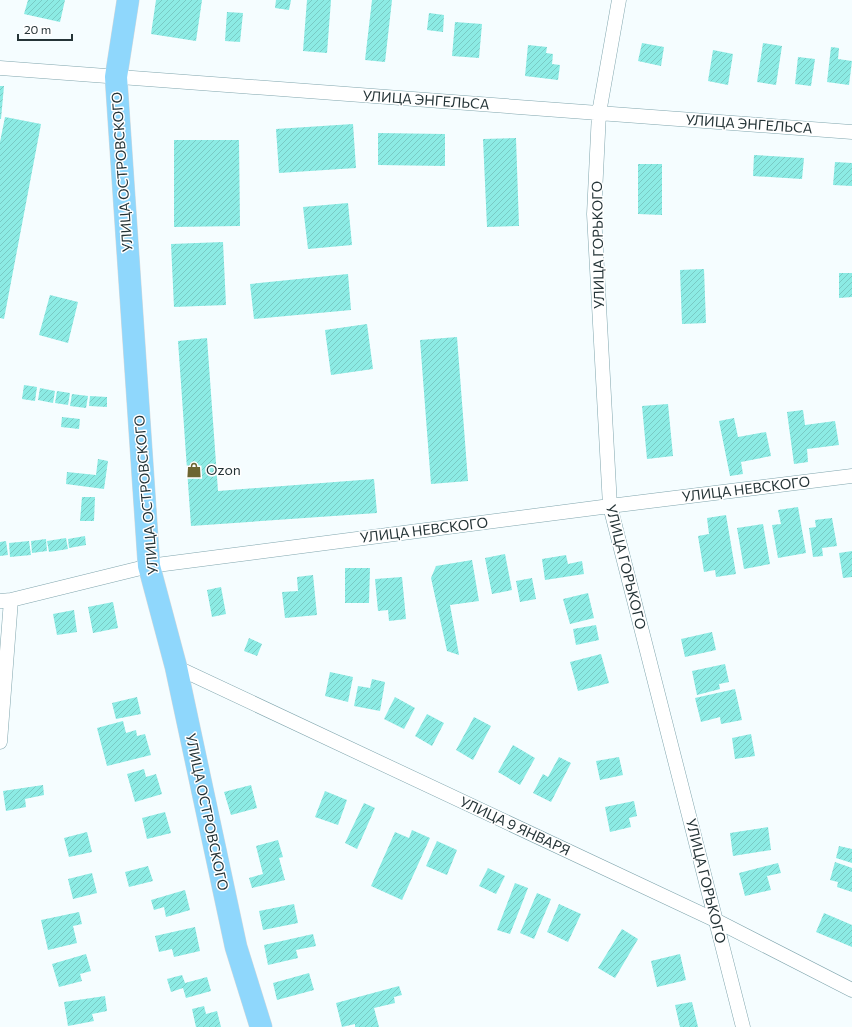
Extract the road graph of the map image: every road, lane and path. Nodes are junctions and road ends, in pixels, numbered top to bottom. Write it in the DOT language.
graph roads {
  1 [pos="128,0"];
  2 [pos="619,0"];
  3 [pos="0,68"];
  4 [pos="116,78"];
  5 [pos="599,113"];
  6 [pos="852,132"];
  7 [pos="852,476"];
  8 [pos="610,506"];
  9 [pos="149,566"];
  10 [pos="6,601"];
  11 [pos="176,667"];
  12 [pos="0,742"];
  13 [pos="717,921"];
  14 [pos="852,990"];
  15 [pos="261,1027"];
  16 [pos="743,1027"];
  1 -- 4 [label="main road, УЛИЦА ОСТРОВСКОГО"];
  2 -- 5 [label="street, УЛИЦА ГОРЬКОГО"];
  3 -- 4 [label="street, УЛИЦА ЭНГЕЛЬСА"];
  4 -- 5 [label="street, УЛИЦА ЭНГЕЛЬСА"];
  4 -- 9 [label="main road, УЛИЦА ОСТРОВСКОГО"];
  5 -- 6 [label="street, УЛИЦА ЭНГЕЛЬСА"];
  5 -- 8 [label="street, УЛИЦА ГОРЬКОГО"];
  7 -- 8 [label="street, УЛИЦА НЕВСКОГО"];
  8 -- 9 [label="street, УЛИЦА НЕВСКОГО"];
  8 -- 13 [label="street, УЛИЦА ГОРЬКОГО"];
  9 -- 10 [label="street, УЛИЦА НЕВСКОГО"];
  9 -- 11 [label="main road, УЛИЦА ОСТРОВСКОГО"];
  10 -- 12 [label="street"];
  11 -- 13 [label="street, УЛИЦА 9 ЯНВАРЯ"];
  11 -- 15 [label="main road, УЛИЦА ОСТРОВСКОГО"];
  13 -- 14 [label="street, УЛИЦА 9 ЯНВАРЯ"];
  13 -- 16 [label="street, УЛИЦА ГОРЬКОГО"];
}
